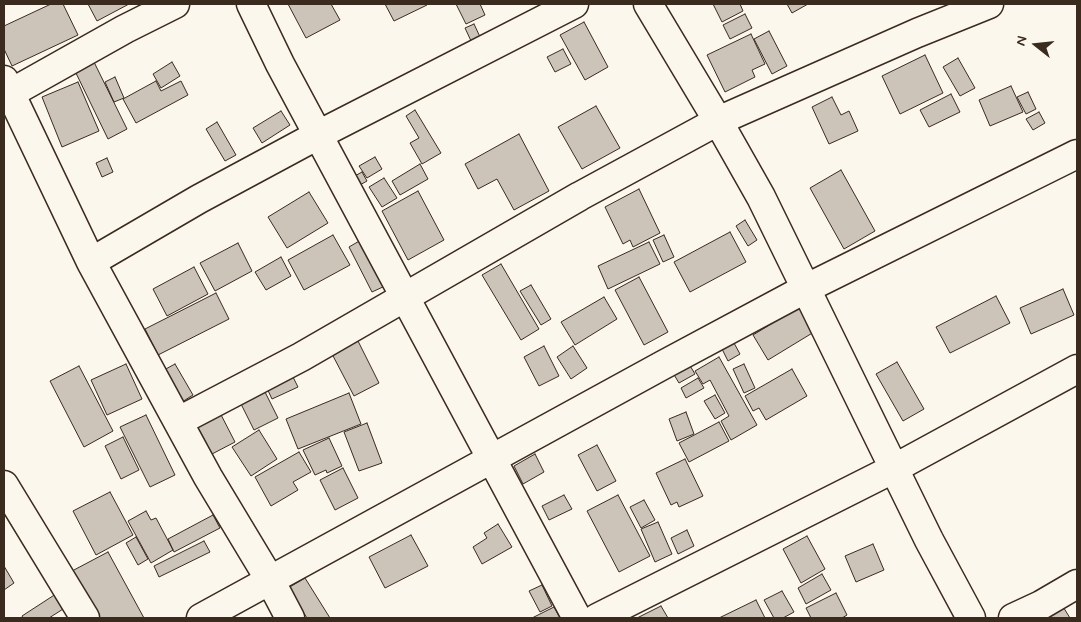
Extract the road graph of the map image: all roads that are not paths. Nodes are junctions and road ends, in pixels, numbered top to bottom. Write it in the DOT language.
graph roads {
  1 [pos="174,4"];
  2 [pos="251,4"];
  3 [pos="574,4"];
  4 [pos="648,4"];
  5 [pos="989,4"];
  6 [pos="7,86"];
  7 [pos="718,121"];
  8 [pos="318,135"];
  9 [pos="1077,154"];
  10 [pos="91,262"];
  11 [pos="805,289"];
  12 [pos="405,298"];
  13 [pos="1077,368"];
  14 [pos="179,421"];
  15 [pos="492,459"];
  16 [pos="895,468"];
  17 [pos="4,485"];
  18 [pos="270,580"];
  19 [pos="1077,584"];
  20 [pos="84,618"];
  21 [pos="201,618"];
  22 [pos="290,618"];
  23 [pos="577,618"];
  24 [pos="597,618"];
  25 [pos="971,618"];
  26 [pos="1013,618"];
  1 -- 6 [label="street"];
  2 -- 8 [label="street"];
  3 -- 8 [label="street"];
  4 -- 7 [label="street"];
  5 -- 7 [label="street"];
  6 -- 10 [label="street"];
  7 -- 11 [label="street"];
  7 -- 12 [label="street"];
  8 -- 10 [label="street"];
  8 -- 12 [label="street"];
  9 -- 11 [label="street"];
  10 -- 14 [label="street"];
  11 -- 15 [label="street"];
  11 -- 16 [label="street"];
  12 -- 14 [label="street"];
  12 -- 15 [label="street"];
  13 -- 16 [label="street"];
  14 -- 18 [label="street"];
  15 -- 18 [label="street"];
  15 -- 23 [label="street"];
  16 -- 24 [label="street"];
  16 -- 25 [label="street"];
  17 -- 20 [label="street"];
  18 -- 21 [label="street"];
  18 -- 22 [label="street"];
  19 -- 26 [label="street"];
}
